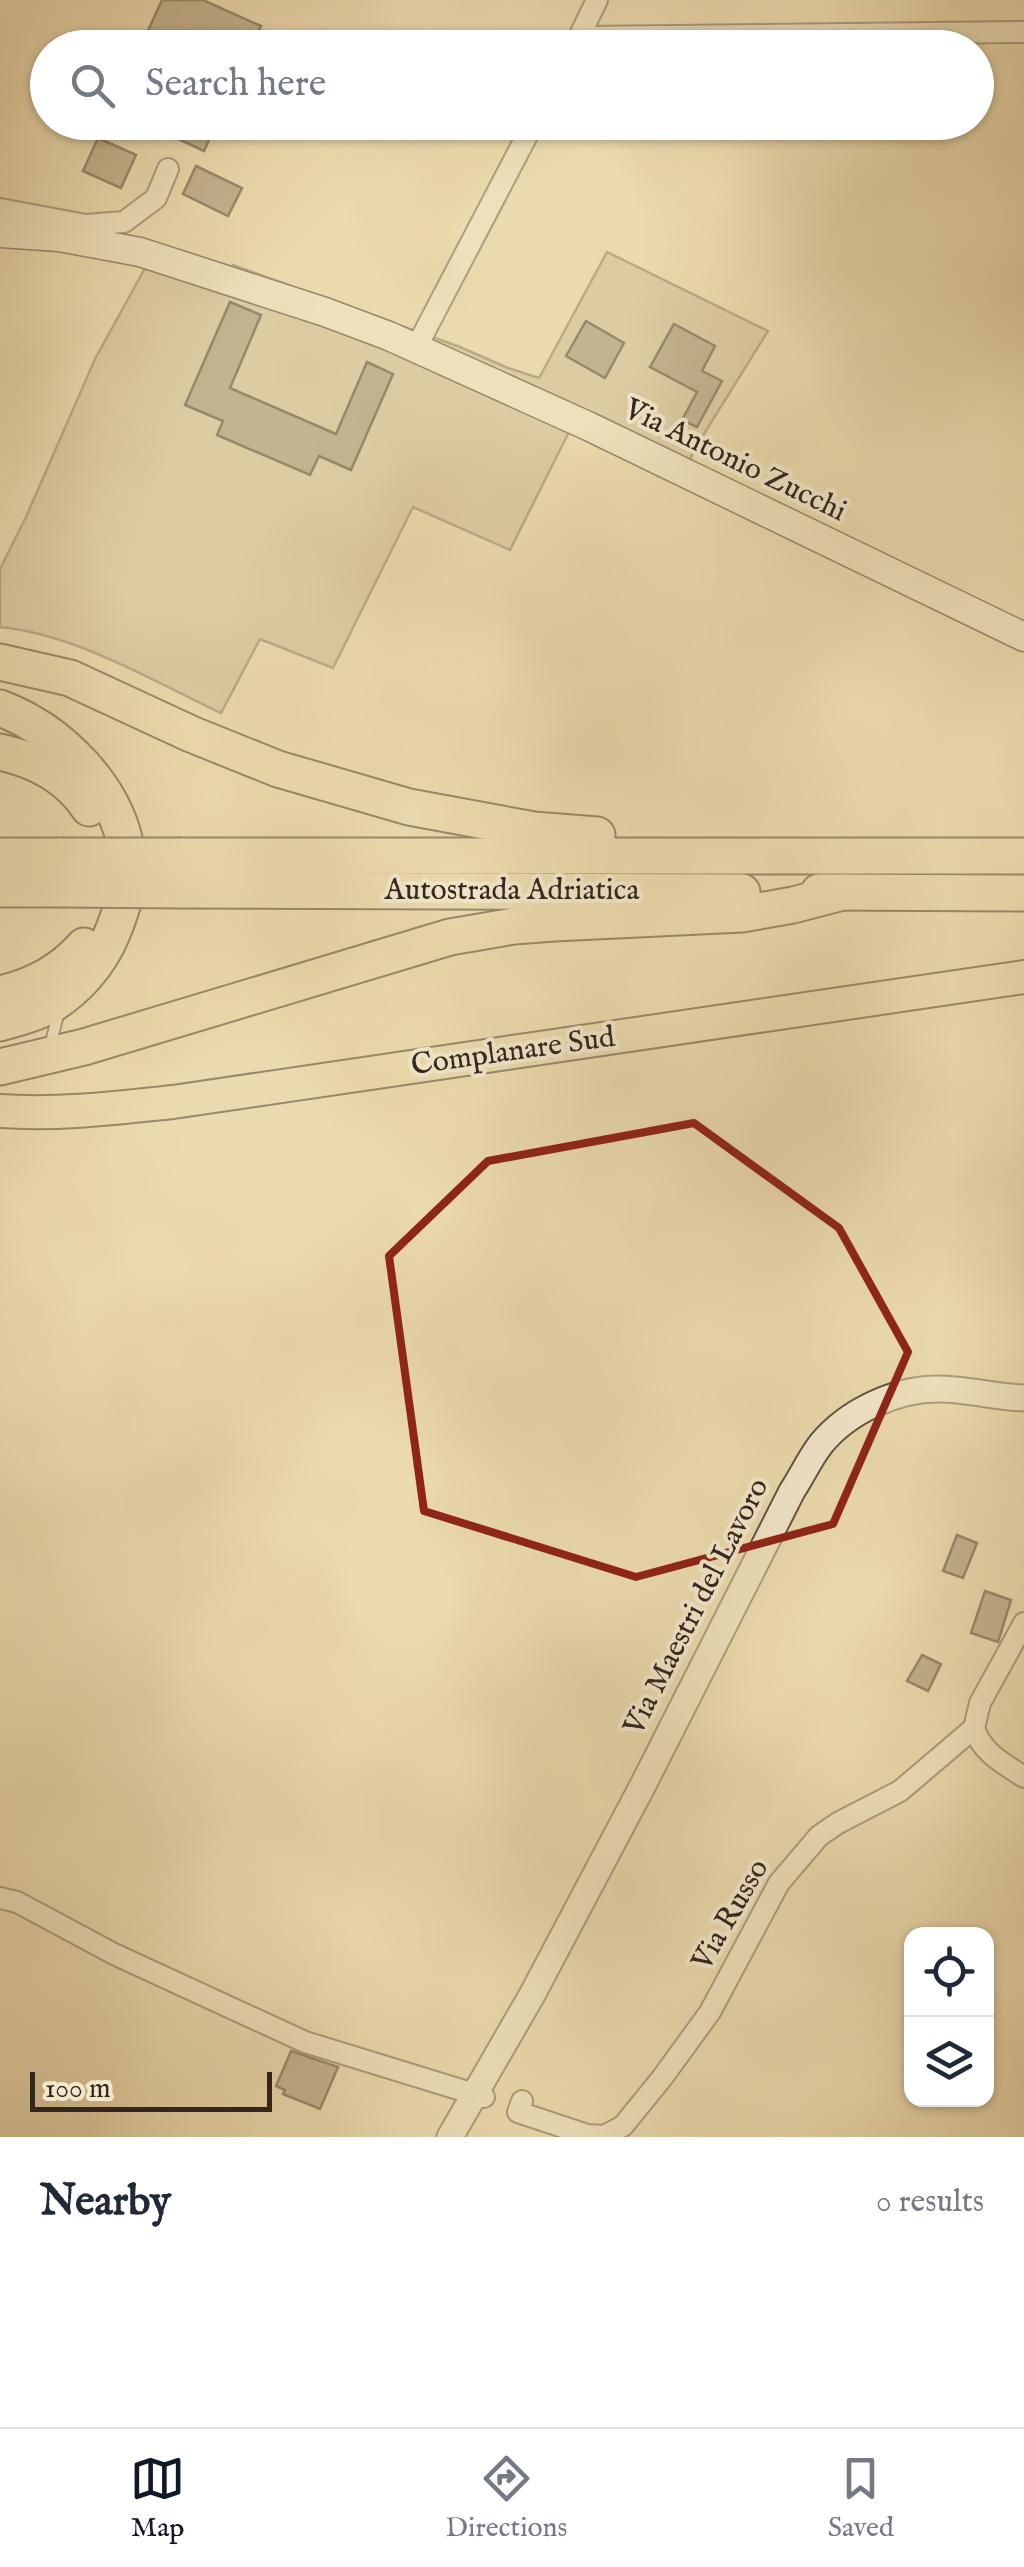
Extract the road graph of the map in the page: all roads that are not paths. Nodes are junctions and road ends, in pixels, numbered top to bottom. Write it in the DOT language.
graph roads {
  1 [pos="597,0"];
  2 [pos="582,30"];
  3 [pos="1024,32"];
  4 [pos="994,33"];
  5 [pos="525,140"];
  6 [pos="168,169"];
  7 [pos="0,208"];
  8 [pos="0,233"];
  9 [pos="416,348"];
  10 [pos="1024,637"];
  11 [pos="0,662"];
  12 [pos="0,708"];
  13 [pos="0,752"];
  14 [pos="0,856"];
  15 [pos="735,856"];
  16 [pos="1024,856"];
  17 [pos="62,872"];
  18 [pos="183,873"];
  19 [pos="0,889"];
  20 [pos="843,892"];
  21 [pos="1024,892"];
  22 [pos="1024,977"];
  23 [pos="0,994"];
  24 [pos="61,998"];
  25 [pos="0,1024"];
  26 [pos="46,1058"];
  27 [pos="0,1067"];
  28 [pos="0,1111"];
  29 [pos="1024,1398"];
  30 [pos="1024,1624"];
  31 [pos="974,1728"];
  32 [pos="1024,1777"];
  33 [pos="0,1898"];
  34 [pos="480,2095"];
  35 [pos="522,2101"];
  36 [pos="603,2136"];
  37 [pos="450,2137"];
  38 [pos="462,2137"];
  1 -- 2 [label="street"];
  3 -- 4 [label="street"];
  5 -- 9 [label="street"];
  6 -- 7 [label="street"];
  8 -- 9 [label="main road, Via Antonio Zucchi"];
  9 -- 10 [label="main road, Via Antonio Zucchi"];
  11 -- 15 [label="highway"];
  12 -- 24 [label="highway"];
  13 -- 23 [label="highway"];
  14 -- 17 [label="highway, Autostrada Adriatica"];
  15 -- 16 [label="highway, Autostrada Adriatica"];
  15 -- 18 [label="highway, Autostrada Adriatica"];
  17 -- 18 [label="highway, Autostrada Adriatica, bridge"];
  17 -- 19 [label="highway, Autostrada Adriatica"];
  18 -- 20 [label="highway, Autostrada Adriatica"];
  20 -- 21 [label="highway, Autostrada Adriatica"];
  20 -- 26 [label="highway"];
  22 -- 28 [label="highway, Complanare Sud"];
  24 -- 25 [label="highway"];
  24 -- 26 [label="lane"];
  26 -- 27 [label="highway"];
  29 -- 34 [label="street, Via Maestri del Lavoro"];
  30 -- 31 [label="street, Via Russo"];
  31 -- 32 [label="street"];
  31 -- 36 [label="street, Via Russo"];
  33 -- 34 [label="street"];
  34 -- 37 [label="street, Via Maestri del Lavoro"];
  34 -- 38 [label="street, Via Maestri del Lavoro"];
  35 -- 36 [label="street, Via Russo"];
}
